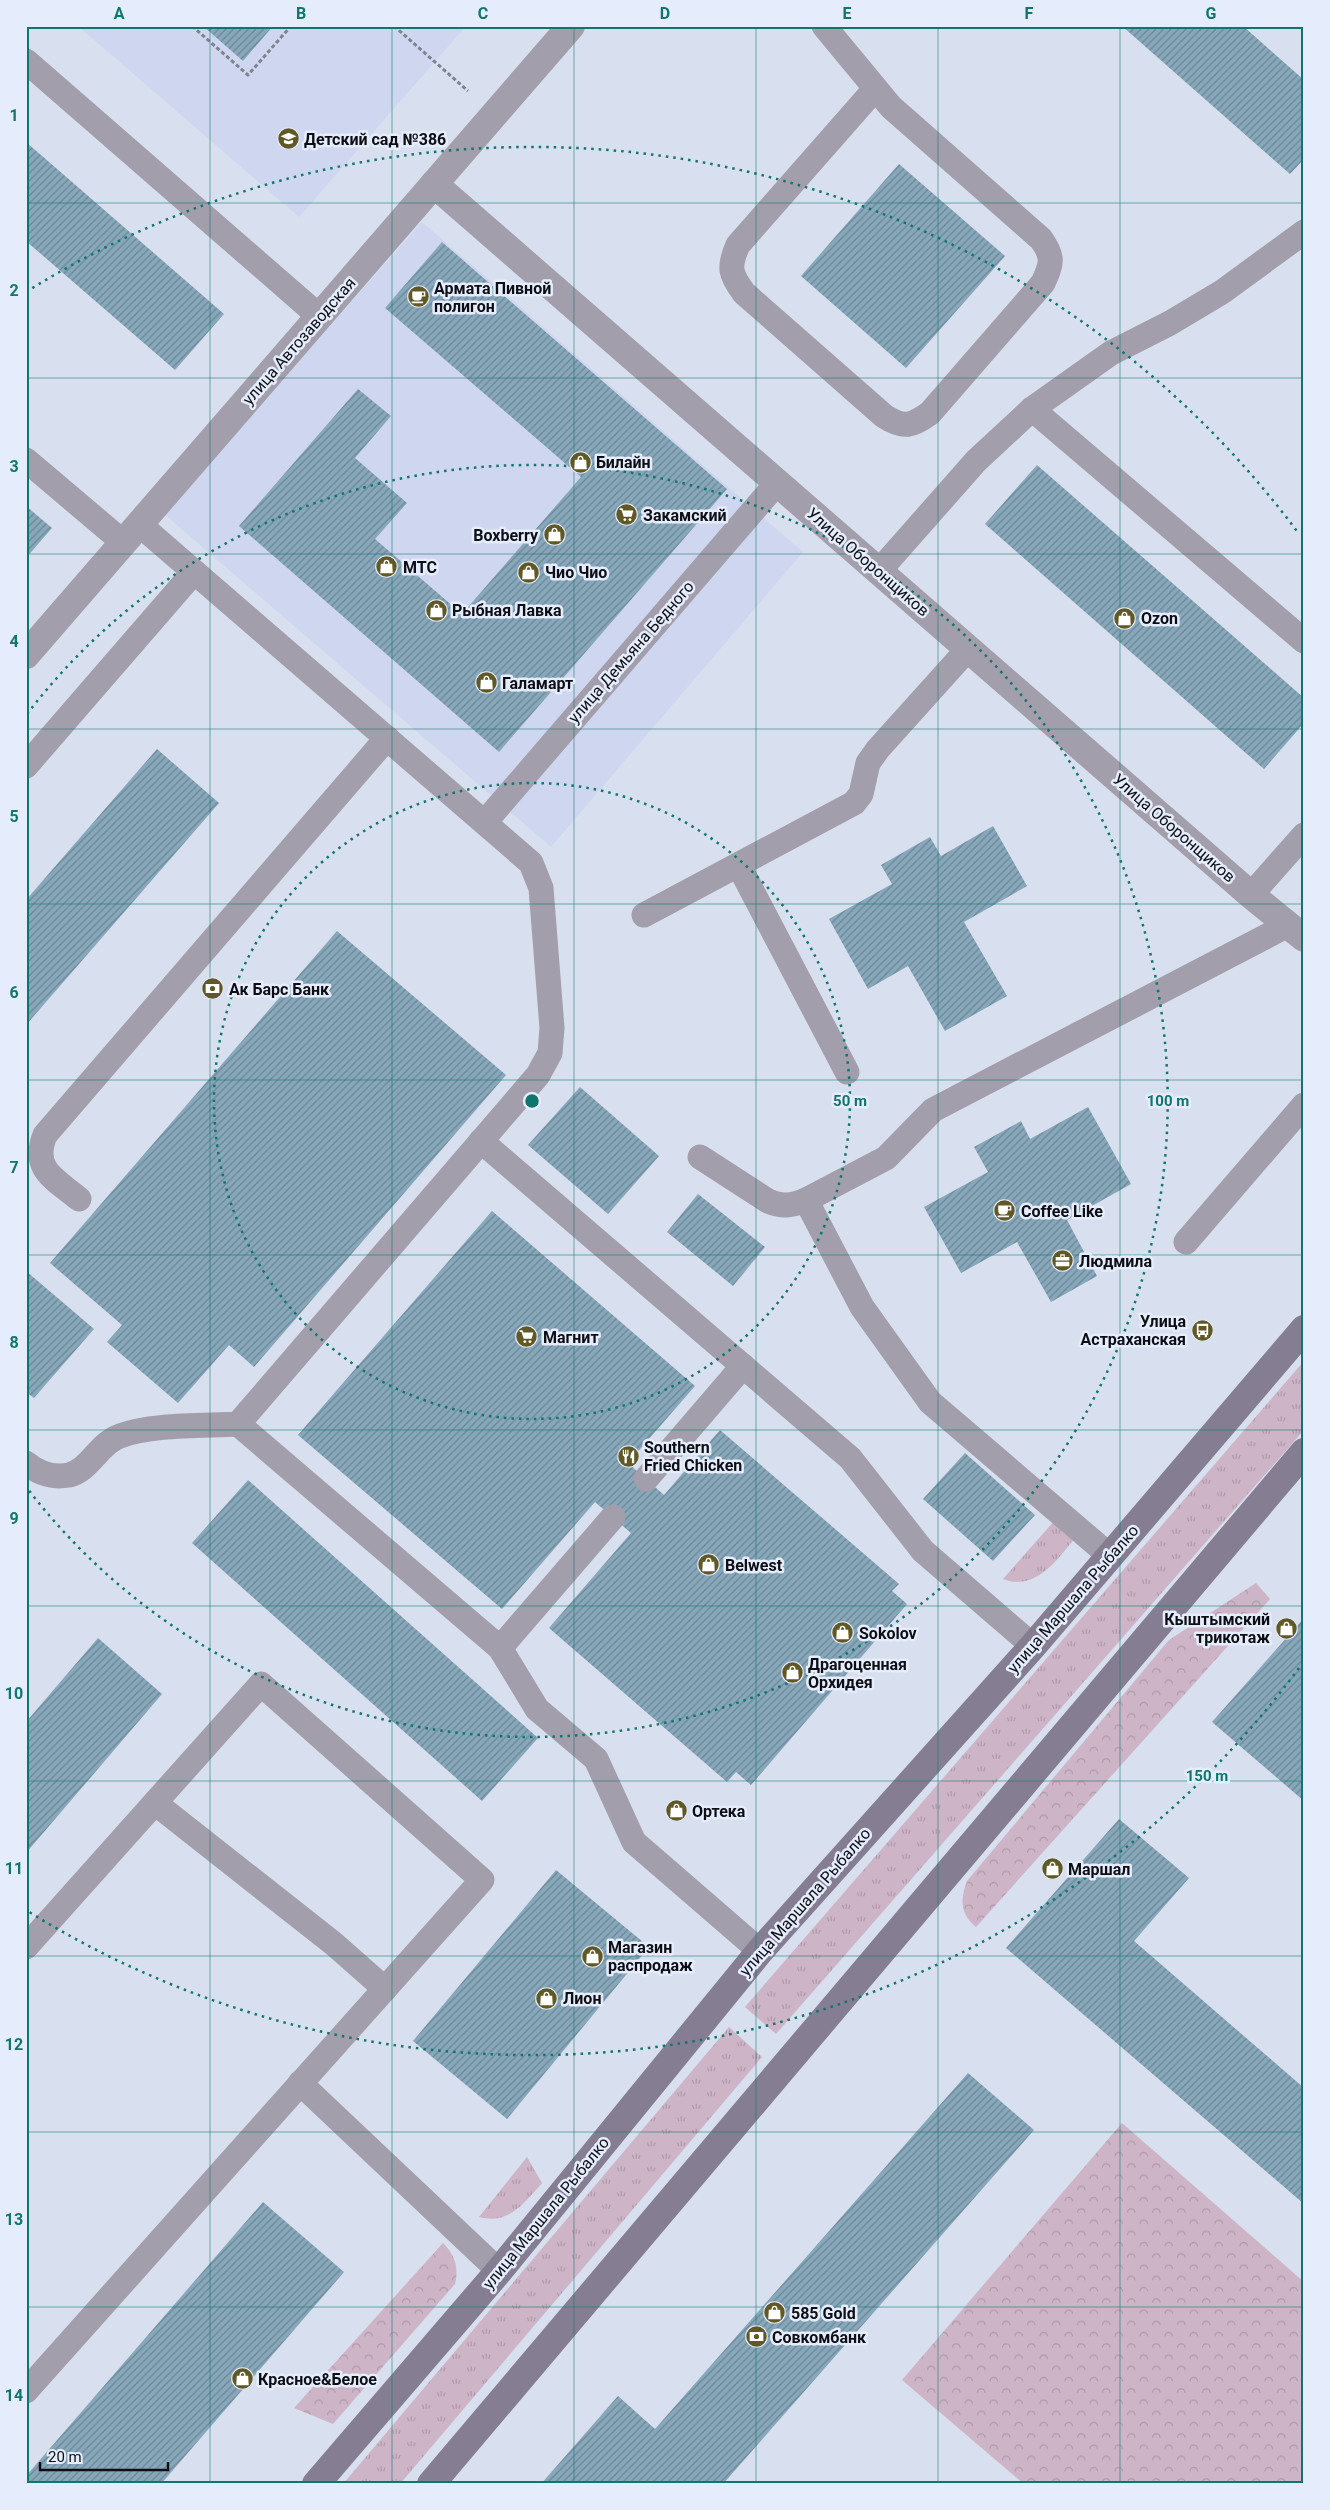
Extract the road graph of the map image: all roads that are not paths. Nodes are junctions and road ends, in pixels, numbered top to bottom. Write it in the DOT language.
graph roads {
  1 [pos="571,26"];
  2 [pos="824,26"];
  3 [pos="26,61"];
  4 [pos="875,89"];
  5 [pos="434,184"];
  6 [pos="1304,232"];
  7 [pos="320,316"];
  8 [pos="1032,409"];
  9 [pos="26,460"];
  10 [pos="777,483"];
  11 [pos="132,534"];
  12 [pos="878,571"];
  13 [pos="194,572"];
  14 [pos="1304,641"];
  15 [pos="968,649"];
  16 [pos="26,656"];
  17 [pos="388,738"];
  18 [pos="26,766"];
  19 [pos="485,822"];
  20 [pos="1304,835"];
  21 [pos="739,866"];
  22 [pos="1251,895"];
  23 [pos="644,915"];
  24 [pos="1296,931"];
  25 [pos="847,1072"];
  26 [pos="1304,1105"];
  27 [pos="481,1141"];
  28 [pos="700,1157"];
  29 [pos="79,1199"];
  30 [pos="806,1200"];
  31 [pos="1186,1242"];
  32 [pos="1304,1329"];
  33 [pos="743,1366"];
  34 [pos="238,1424"];
  35 [pos="1304,1452"];
  36 [pos="26,1462"];
  37 [pos="646,1479"];
  38 [pos="613,1517"];
  39 [pos="1110,1556"];
  40 [pos="1034,1646"];
  41 [pos="500,1648"];
  42 [pos="155,1803"];
  43 [pos="26,1947"];
  44 [pos="760,1951"];
  45 [pos="385,1989"];
  46 [pos="300,2083"];
  47 [pos="499,2271"];
  48 [pos="26,2391"];
  49 [pos="316,2484"];
  50 [pos="430,2484"];
  1 -- 5 [label="street, улица Автозаводская"];
  2 -- 4 [label="lane"];
  3 -- 7 [label="lane"];
  4 -- 4 [label="lane"];
  5 -- 7 [label="street, улица Автозаводская"];
  5 -- 10 [label="street, Улица Оборонщиков"];
  6 -- 8 [label="lane"];
  7 -- 11 [label="street, улица Автозаводская"];
  8 -- 12 [label="lane"];
  8 -- 14 [label="lane"];
  9 -- 11 [label="lane"];
  10 -- 12 [label="street, Улица Оборонщиков"];
  10 -- 19 [label="lane, улица Демьяна Бедного"];
  11 -- 13 [label="lane"];
  11 -- 16 [label="street, улица Автозаводская"];
  12 -- 15 [label="street, Улица Оборонщиков"];
  13 -- 17 [label="lane"];
  13 -- 18 [label="lane"];
  15 -- 21 [label="lane"];
  15 -- 22 [label="street, Улица Оборонщиков"];
  17 -- 19 [label="lane"];
  17 -- 29 [label="lane"];
  19 -- 27 [label="lane"];
  20 -- 22 [label="lane"];
  21 -- 23 [label="lane"];
  21 -- 25 [label="lane"];
  22 -- 24 [label="street, Улица Оборонщиков"];
  24 -- 30 [label="lane"];
  26 -- 31 [label="lane"];
  27 -- 33 [label="lane"];
  27 -- 34 [label="lane"];
  28 -- 30 [label="lane"];
  30 -- 39 [label="lane"];
  32 -- 39 [label="main road, улица Маршала Рыбалко"];
  33 -- 37 [label="lane"];
  33 -- 40 [label="lane"];
  34 -- 36 [label="lane"];
  34 -- 41 [label="lane"];
  35 -- 50 [label="main road"];
  38 -- 41 [label="lane"];
  39 -- 40 [label="main road, улица Маршала Рыбалко"];
  40 -- 44 [label="main road, улица Маршала Рыбалко"];
  41 -- 44 [label="lane"];
  42 -- 43 [label="lane"];
  42 -- 45 [label="lane"];
  42 -- 45 [label="lane"];
  44 -- 47 [label="main road, улица Маршала Рыбалко"];
  45 -- 46 [label="lane"];
  46 -- 47 [label="lane"];
  46 -- 48 [label="lane"];
  47 -- 49 [label="main road, улица Маршала Рыбалко"];
}
